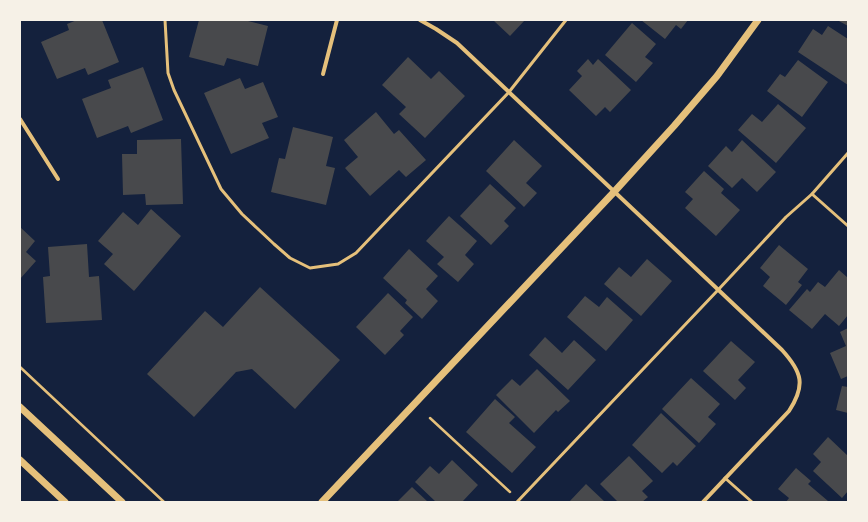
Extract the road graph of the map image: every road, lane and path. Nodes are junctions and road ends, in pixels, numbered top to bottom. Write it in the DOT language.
graph roads {
  1 [pos="165,20"];
  2 [pos="337,20"];
  3 [pos="420,20"];
  4 [pos="566,20"];
  5 [pos="758,20"];
  6 [pos="323,74"];
  7 [pos="509,92"];
  8 [pos="20,119"];
  9 [pos="848,153"];
  10 [pos="58,179"];
  11 [pos="614,192"];
  12 [pos="812,194"];
  13 [pos="848,226"];
  14 [pos="718,290"];
  15 [pos="20,367"];
  16 [pos="20,407"];
  17 [pos="430,418"];
  18 [pos="20,460"];
  19 [pos="725,478"];
  20 [pos="506,495"];
  21 [pos="65,502"];
  22 [pos="122,502"];
  23 [pos="164,502"];
  24 [pos="322,502"];
  25 [pos="518,502"];
  26 [pos="703,502"];
  27 [pos="752,502"];
  1 -- 7 [label="lane"];
  2 -- 6 [label="street"];
  3 -- 7 [label="street"];
  4 -- 7 [label="lane"];
  5 -- 11 [label="street"];
  7 -- 11 [label="street"];
  8 -- 10 [label="street"];
  9 -- 12 [label="lane"];
  11 -- 14 [label="street"];
  11 -- 24 [label="street"];
  12 -- 13 [label="lane"];
  12 -- 14 [label="lane"];
  14 -- 19 [label="street"];
  14 -- 25 [label="lane"];
  15 -- 23 [label="path"];
  16 -- 22 [label="street"];
  17 -- 20 [label="path"];
  18 -- 21 [label="street"];
  19 -- 26 [label="street"];
  19 -- 27 [label="lane"];
}
